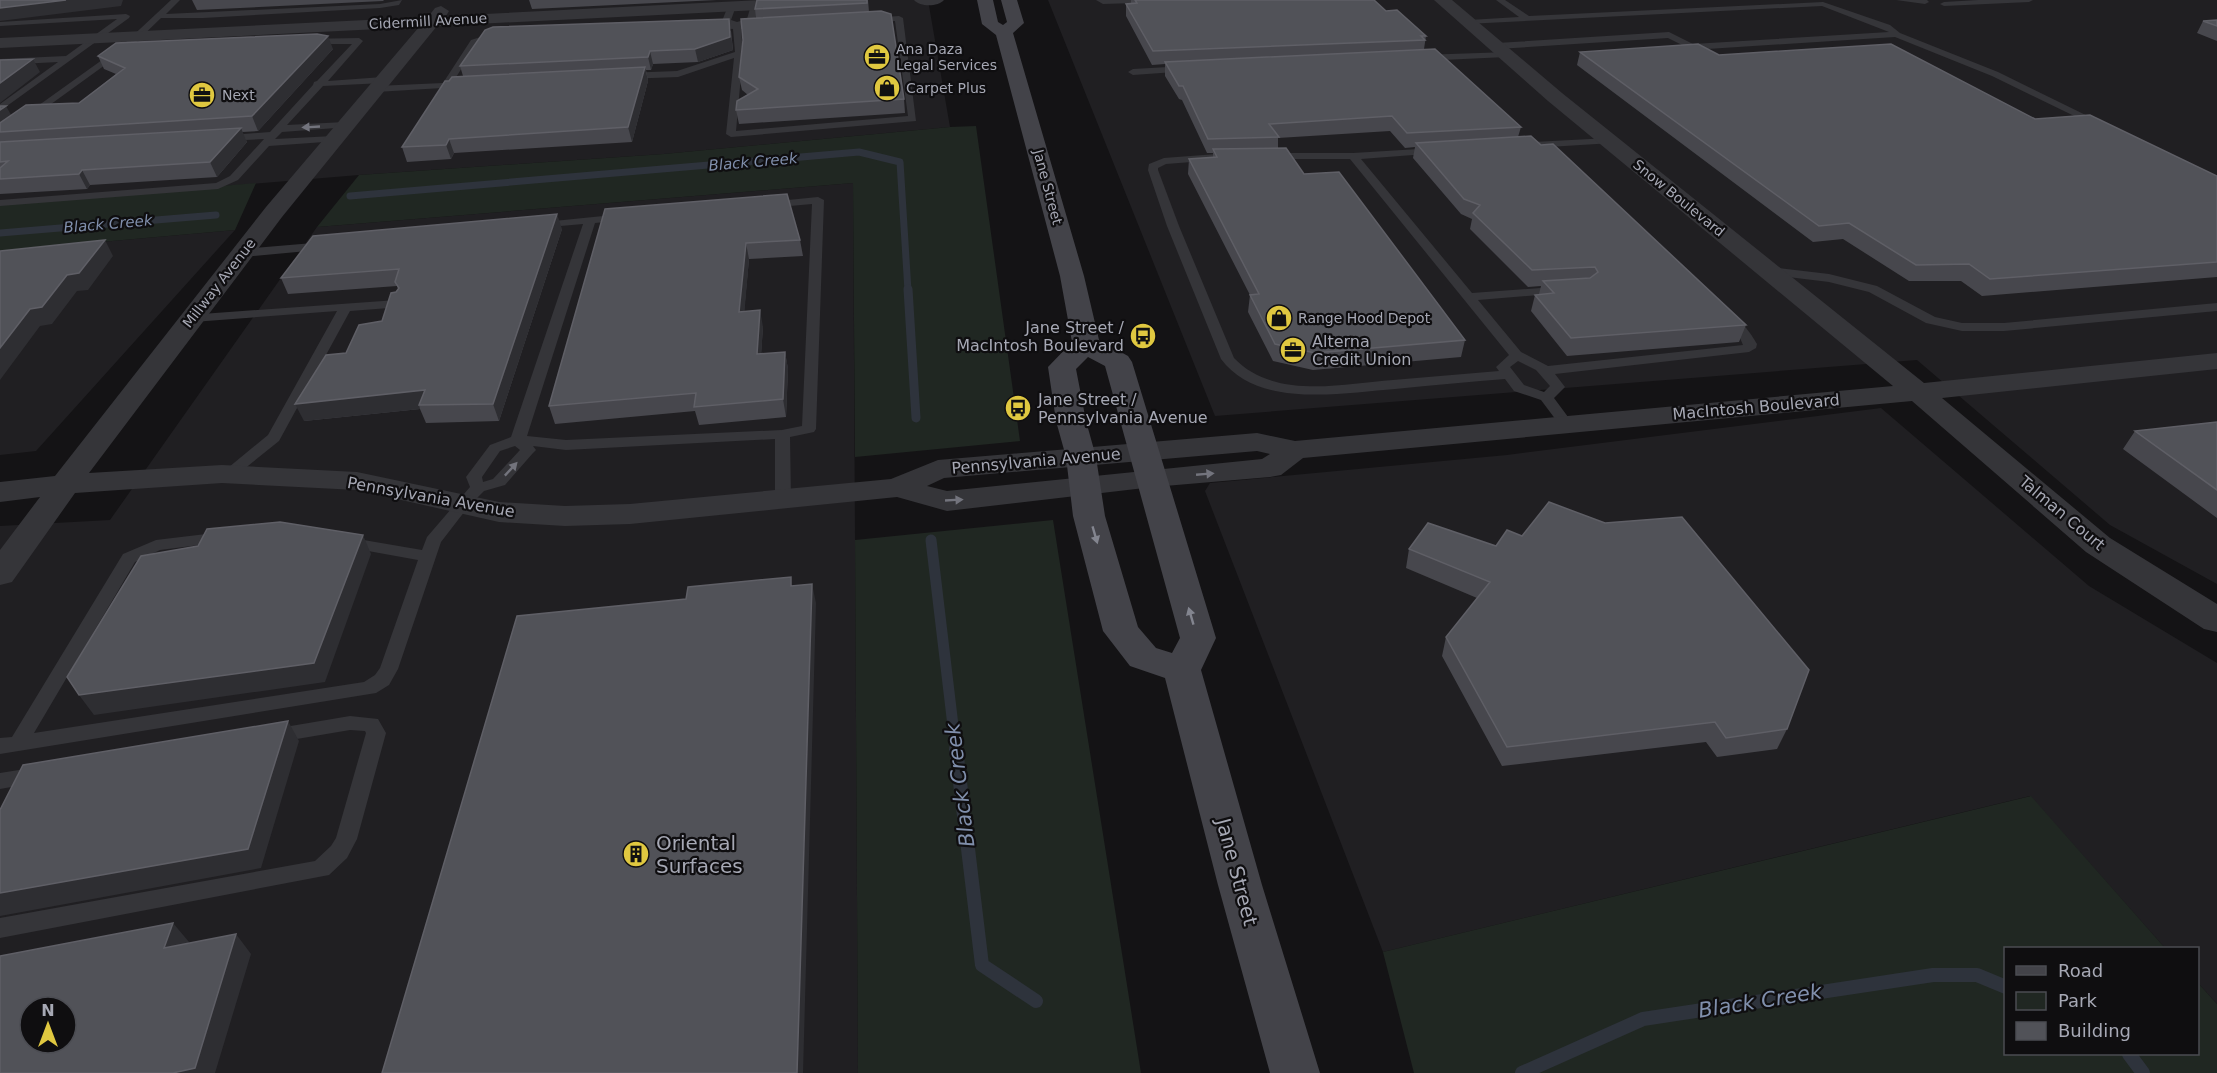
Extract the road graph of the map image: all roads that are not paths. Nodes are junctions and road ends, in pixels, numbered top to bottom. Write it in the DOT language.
graph roads {
  1 [pos="176,0"];
  2 [pos="399,0"];
  3 [pos="449,0"];
  4 [pos="856,0"];
  5 [pos="922,0"];
  6 [pos="936,0"];
  7 [pos="986,0"];
  8 [pos="1009,0"];
  9 [pos="1100,0"];
  10 [pos="1166,0"];
  11 [pos="1442,0"];
  12 [pos="1500,0"];
  13 [pos="1900,0"];
  14 [pos="1923,0"];
  15 [pos="2029,0"];
  16 [pos="704,4"];
  17 [pos="1944,4"];
  18 [pos="755,5"];
  19 [pos="732,6"];
  20 [pos="159,16"];
  21 [pos="1527,19"];
  22 [pos="854,20"];
  23 [pos="433,21"];
  24 [pos="1468,22"];
  25 [pos="0,24"];
  26 [pos="776,24"];
  27 [pos="737,26"];
  28 [pos="693,27"];
  29 [pos="1004,32"];
  30 [pos="507,34"];
  31 [pos="1896,34"];
  32 [pos="98,37"];
  33 [pos="302,42"];
  34 [pos="0,43"];
  35 [pos="141,43"];
  36 [pos="1502,50"];
  37 [pos="116,54"];
  38 [pos="739,54"];
  39 [pos="68,58"];
  40 [pos="1412,58"];
  41 [pos="0,62"];
  42 [pos="1196,69"];
  43 [pos="1133,72"];
  44 [pos="620,77"];
  45 [pos="317,84"];
  46 [pos="469,84"];
  47 [pos="380,85"];
  48 [pos="446,86"];
  49 [pos="0,108"];
  50 [pos="339,132"];
  51 [pos="2115,133"];
  52 [pos="273,136"];
  53 [pos="0,138"];
  54 [pos="214,139"];
  55 [pos="1609,141"];
  56 [pos="1544,145"];
  57 [pos="1508,147"];
  58 [pos="1449,150"];
  59 [pos="1353,156"];
  60 [pos="1230,157"];
  61 [pos="1262,157"];
  62 [pos="1561,160"];
  63 [pos="0,202"];
  64 [pos="749,206"];
  65 [pos="635,216"];
  66 [pos="590,220"];
  67 [pos="522,226"];
  68 [pos="334,245"];
  69 [pos="243,253"];
  70 [pos="1769,271"];
  71 [pos="1573,289"];
  72 [pos="1468,297"];
  73 [pos="397,304"];
  74 [pos="346,307"];
  75 [pos="2217,307"];
  76 [pos="1721,312"];
  77 [pos="193,318"];
  78 [pos="1086,344"];
  79 [pos="1516,355"];
  80 [pos="2217,361"];
  81 [pos="1545,371"];
  82 [pos="1508,375"];
  83 [pos="1918,392"];
  84 [pos="1546,397"];
  85 [pos="1567,424"];
  86 [pos="782,434"];
  87 [pos="518,440"];
  88 [pos="1148,465"];
  89 [pos="1082,472"];
  90 [pos="228,475"];
  91 [pos="65,484"];
  92 [pos="0,492"];
  93 [pos="470,496"];
  94 [pos="783,500"];
  95 [pos="245,535"];
  96 [pos="325,539"];
  97 [pos="428,556"];
  98 [pos="0,574"];
  99 [pos="2217,620"];
  100 [pos="1182,670"];
  101 [pos="256,739"];
  102 [pos="9,745"];
  103 [pos="58,772"];
  104 [pos="0,781"];
  105 [pos="0,928"];
  106 [pos="1295,1073"];
  1 -- 20 [label="lane"];
  2 -- 20 [label="lane"];
  3 -- 23 [label="street, Millway Avenue"];
  4 -- 18 [label="street, Cidermill Avenue"];
  5 -- 6 [label="street"];
  7 -- 29 [label="main road, Jane Street"];
  8 -- 29 [label="main road"];
  9 -- 10 [label="lane"];
  11 -- 24 [label="street, Snow Boulevard"];
  12 -- 21 [label="lane"];
  13 -- 14 [label="lane"];
  15 -- 17 [label="lane"];
  16 -- 19 [label="street, Cidermill Avenue"];
  16 -- 23 [label="street, Cidermill Avenue"];
  18 -- 19 [label="street, Cidermill Avenue"];
  18 -- 27 [label="lane"];
  19 -- 27 [label="lane"];
  20 -- 35 [label="lane"];
  21 -- 24 [label="lane"];
  21 -- 31 [label="lane"];
  22 -- 38 [label="lane"];
  23 -- 35 [label="street, Cidermill Avenue"];
  23 -- 47 [label="street, Millway Avenue"];
  24 -- 36 [label="street, Snow Boulevard"];
  25 -- 32 [label="lane"];
  26 -- 27 [label="lane"];
  27 -- 28 [label="lane"];
  27 -- 38 [label="lane"];
  29 -- 78 [label="main road, Jane Street"];
  30 -- 48 [label="lane"];
  31 -- 36 [label="lane"];
  31 -- 51 [label="lane"];
  32 -- 34 [label="street, Cidermill Avenue"];
  32 -- 35 [label="street, Cidermill Avenue"];
  32 -- 39 [label="lane"];
  33 -- 45 [label="lane"];
  35 -- 37 [label="lane"];
  35 -- 37 [label="lane"];
  36 -- 40 [label="lane"];
  36 -- 55 [label="street, Snow Boulevard"];
  37 -- 39 [label="lane"];
  37 -- 53 [label="lane"];
  38 -- 44 [label="lane"];
  39 -- 41 [label="lane"];
  39 -- 49 [label="lane"];
  42 -- 43 [label="lane"];
  45 -- 47 [label="lane"];
  45 -- 52 [label="lane"];
  46 -- 48 [label="lane"];
  47 -- 48 [label="lane"];
  47 -- 50 [label="street, Millway Avenue"];
  50 -- 52 [label="lane"];
  50 -- 52 [label="lane, one-way"];
  50 -- 69 [label="street, Millway Avenue"];
  52 -- 54 [label="lane"];
  52 -- 63 [label="lane"];
  55 -- 56 [label="lane"];
  55 -- 70 [label="street, Snow Boulevard"];
  56 -- 57 [label="lane"];
  56 -- 62 [label="lane"];
  58 -- 59 [label="lane"];
  59 -- 61 [label="lane"];
  59 -- 72 [label="lane"];
  60 -- 82 [label="lane"];
  64 -- 86 [label="lane"];
  65 -- 66 [label="lane"];
  66 -- 67 [label="lane"];
  66 -- 87 [label="lane"];
  68 -- 69 [label="lane"];
  69 -- 77 [label="street, Millway Avenue"];
  70 -- 75 [label="lane"];
  70 -- 83 [label="street, Snow Boulevard"];
  71 -- 72 [label="lane"];
  72 -- 79 [label="lane"];
  73 -- 74 [label="lane"];
  74 -- 77 [label="lane"];
  74 -- 90 [label="lane"];
  76 -- 81 [label="lane"];
  77 -- 91 [label="street, Millway Avenue"];
  78 -- 88 [label="main road"];
  78 -- 89 [label="main road"];
  79 -- 81 [label="lane"];
  79 -- 82 [label="lane"];
  80 -- 83 [label="street, MacIntosh Boulevard"];
  81 -- 84 [label="lane"];
  82 -- 84 [label="lane"];
  83 -- 85 [label="street, MacIntosh Boulevard"];
  83 -- 99 [label="street, Talman Court"];
  84 -- 85 [label="lane"];
  85 -- 88 [label="street, MacIntosh Boulevard"];
  86 -- 87 [label="lane"];
  86 -- 94 [label="lane"];
  87 -- 93 [label="lane"];
  93 -- 87 [label="lane, one-way"];
  88 -- 89 [label="street, MacIntosh Boulevard"];
  100 -- 88 [label="main road, one-way"];
  89 -- 94 [label="street, Pennsylvania Avenue"];
  89 -- 100 [label="main road, one-way"];
  90 -- 91 [label="street, Pennsylvania Avenue"];
  90 -- 93 [label="street, Pennsylvania Avenue"];
  91 -- 92 [label="street, Pennsylvania Avenue"];
  91 -- 98 [label="street, Millway Avenue"];
  93 -- 94 [label="street, Pennsylvania Avenue"];
  93 -- 97 [label="lane"];
  95 -- 102 [label="lane"];
  96 -- 97 [label="lane"];
  97 -- 102 [label="lane"];
  100 -- 106 [label="main road, Jane Street"];
  101 -- 105 [label="lane"];
  103 -- 104 [label="lane"];
}
